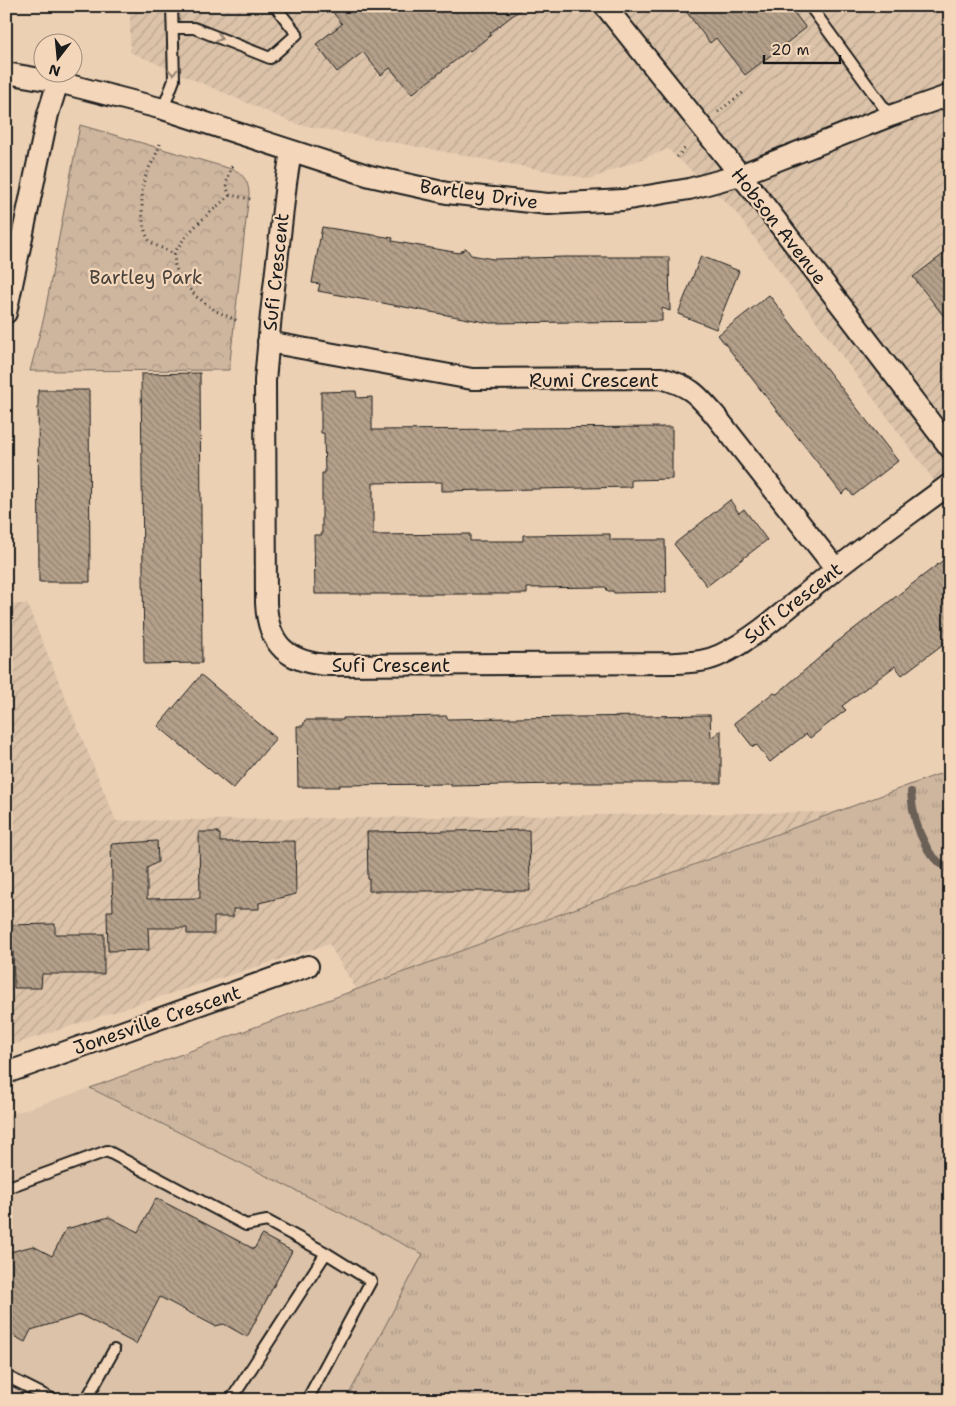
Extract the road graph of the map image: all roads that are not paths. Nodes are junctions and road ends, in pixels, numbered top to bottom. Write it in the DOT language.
graph roads {
  1 [pos="172,6"];
  2 [pos="275,6"];
  3 [pos="606,6"];
  4 [pos="810,6"];
  5 [pos="173,28"];
  6 [pos="6,73"];
  7 [pos="32,78"];
  8 [pos="58,82"];
  9 [pos="950,95"];
  10 [pos="163,109"];
  11 [pos="890,116"];
  12 [pos="291,151"];
  13 [pos="740,175"];
  14 [pos="8,292"];
  15 [pos="6,314"];
  16 [pos="268,342"];
  17 [pos="950,448"];
  18 [pos="950,484"];
  19 [pos="836,569"];
  20 [pos="308,966"];
  21 [pos="6,1073"];
  22 [pos="6,1188"];
  23 [pos="326,1253"];
  24 [pos="114,1350"];
  25 [pos="6,1376"];
  26 [pos="54,1400"];
  27 [pos="86,1400"];
  28 [pos="231,1400"];
  29 [pos="307,1400"];
  1 -- 5 [label="lane"];
  5 -- 2 [label="lane, one-way"];
  3 -- 13 [label="street, Hobson Avenue"];
  4 -- 11 [label="lane"];
  5 -- 10 [label="lane, one-way"];
  6 -- 7 [label="street, Bartley Drive"];
  8 -- 10 [label="street, Bartley Drive"];
  8 -- 14 [label="street"];
  9 -- 11 [label="street, Bartley Drive"];
  10 -- 12 [label="street, Bartley Drive"];
  11 -- 13 [label="street, Bartley Drive"];
  12 -- 13 [label="street, Bartley Drive"];
  12 -- 16 [label="street, Sufi Crescent"];
  13 -- 17 [label="street, Hobson Avenue"];
  14 -- 15 [label="street"];
  16 -- 19 [label="street, Rumi Crescent"];
  16 -- 19 [label="street, Sufi Crescent"];
  18 -- 19 [label="street, Sufi Crescent"];
  20 -- 21 [label="street, Jonesville Crescent"];
  22 -- 23 [label="lane"];
  23 -- 28 [label="lane"];
  23 -- 29 [label="lane"];
  24 -- 27 [label="lane"];
  25 -- 26 [label="lane"];
}
